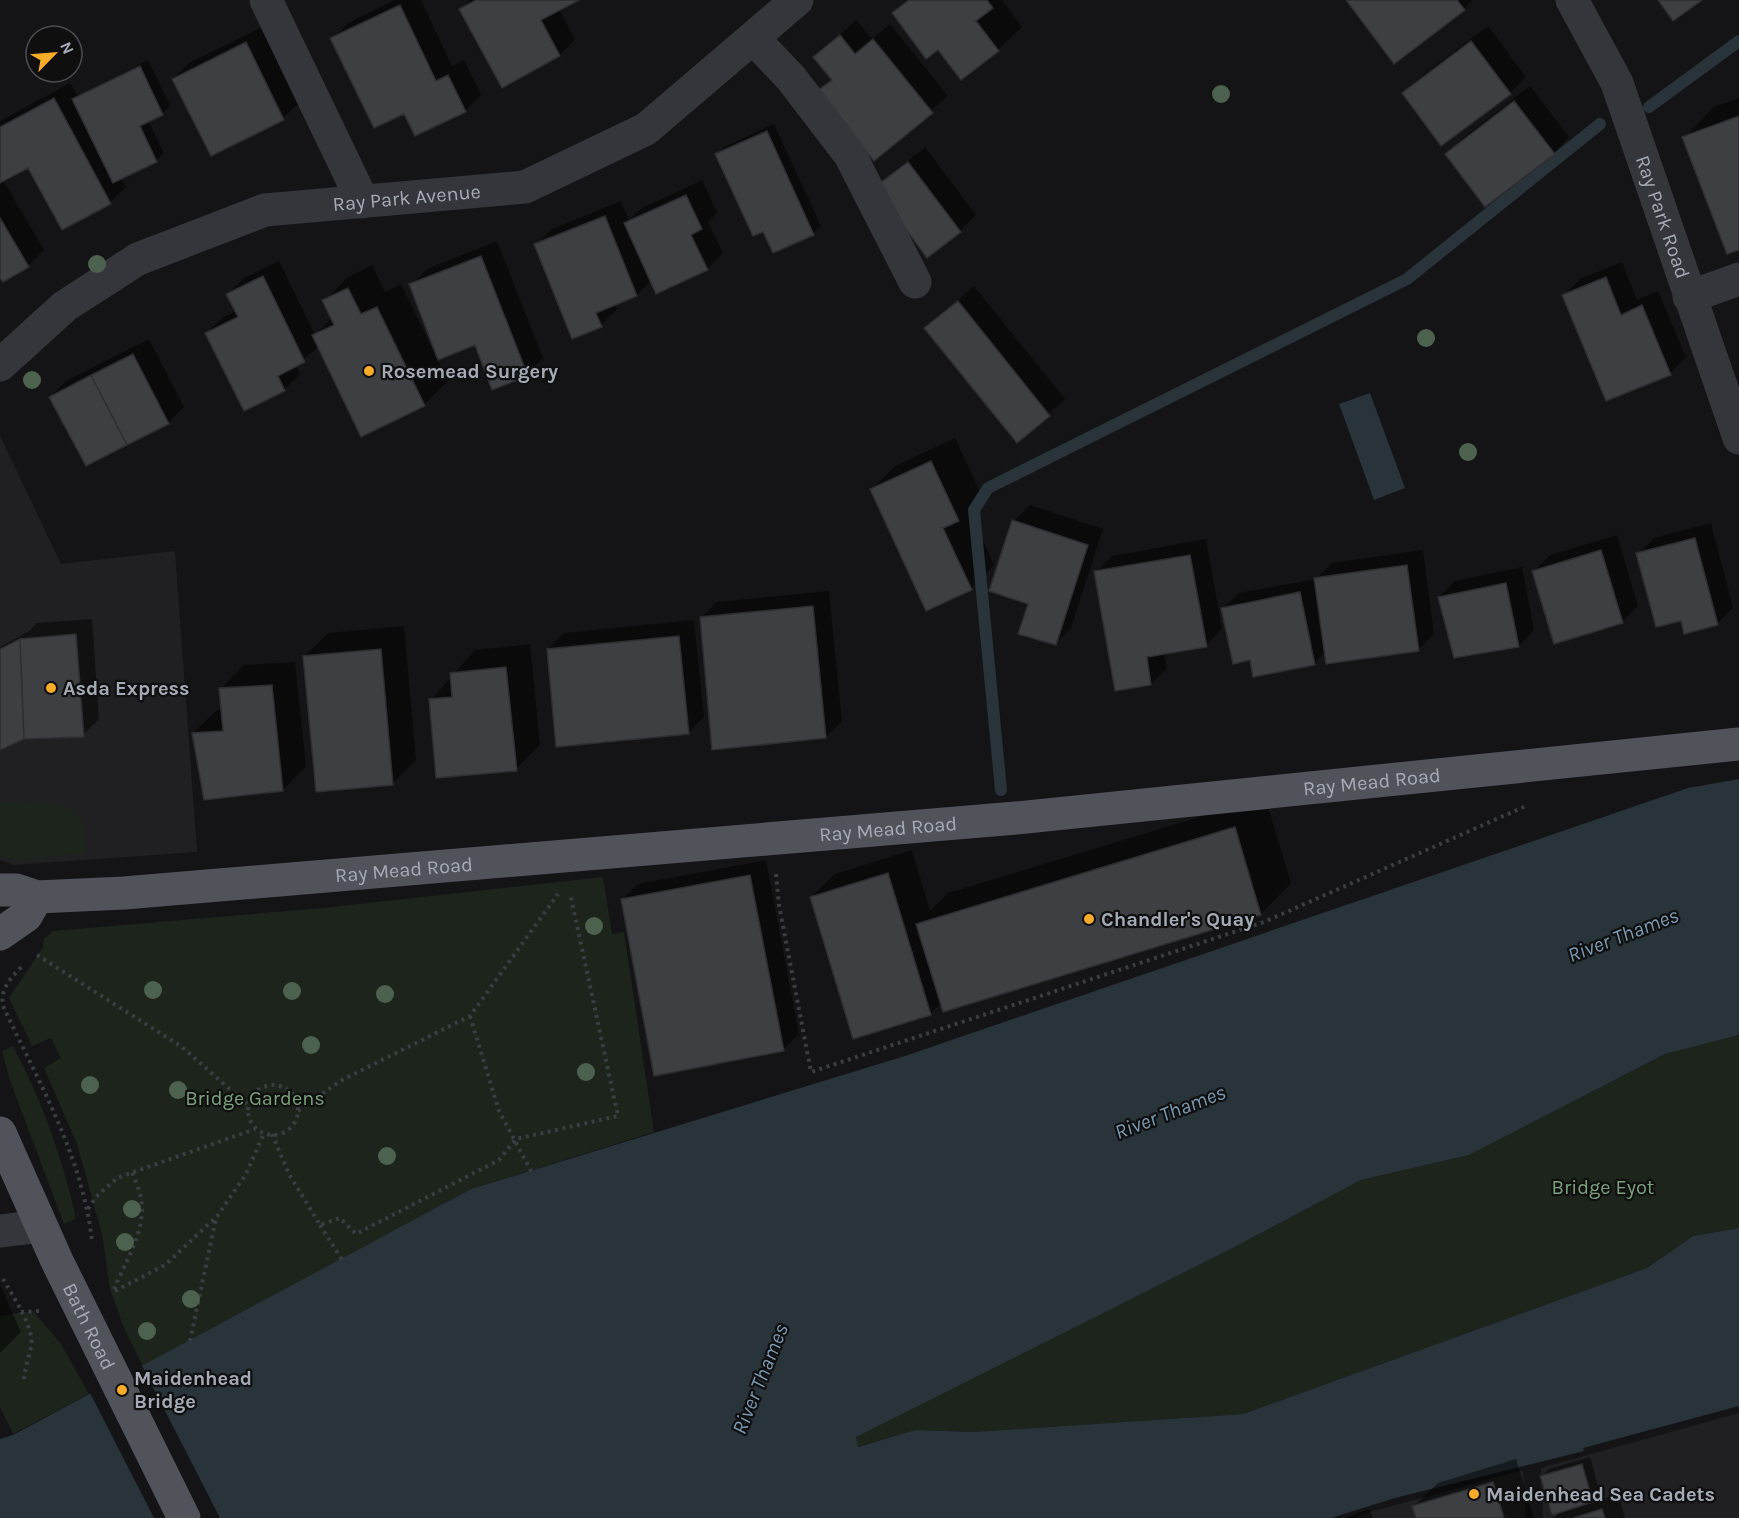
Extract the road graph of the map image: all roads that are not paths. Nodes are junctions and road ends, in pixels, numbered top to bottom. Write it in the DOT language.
graph roads {
  1 [pos="266,0"];
  2 [pos="797,0"];
  3 [pos="1572,0"];
  4 [pos="753,38"];
  5 [pos="363,202"];
  6 [pos="1739,279"];
  7 [pos="915,282"];
  8 [pos="1689,297"];
  9 [pos="0,365"];
  10 [pos="1738,433"];
  11 [pos="1739,744"];
  12 [pos="0,890"];
  13 [pos="37,897"];
  14 [pos="0,934"];
  15 [pos="0,1133"];
  16 [pos="41,1226"];
  17 [pos="0,1231"];
  18 [pos="184,1518"];
  1 -- 5 [label="street"];
  2 -- 4 [label="street, Ray Park Avenue"];
  3 -- 8 [label="street, Ray Park Road"];
  4 -- 5 [label="street, Ray Park Avenue"];
  4 -- 7 [label="street"];
  5 -- 9 [label="street, Ray Park Avenue"];
  6 -- 8 [label="street"];
  8 -- 10 [label="street, Ray Park Road"];
  11 -- 13 [label="main road, Ray Mead Road"];
  12 -- 13 [label="main road, Ray Mead Road"];
  13 -- 14 [label="main road"];
  15 -- 16 [label="main road, Bath Road"];
  16 -- 17 [label="street"];
  16 -- 18 [label="main road, Bath Road"];
}
